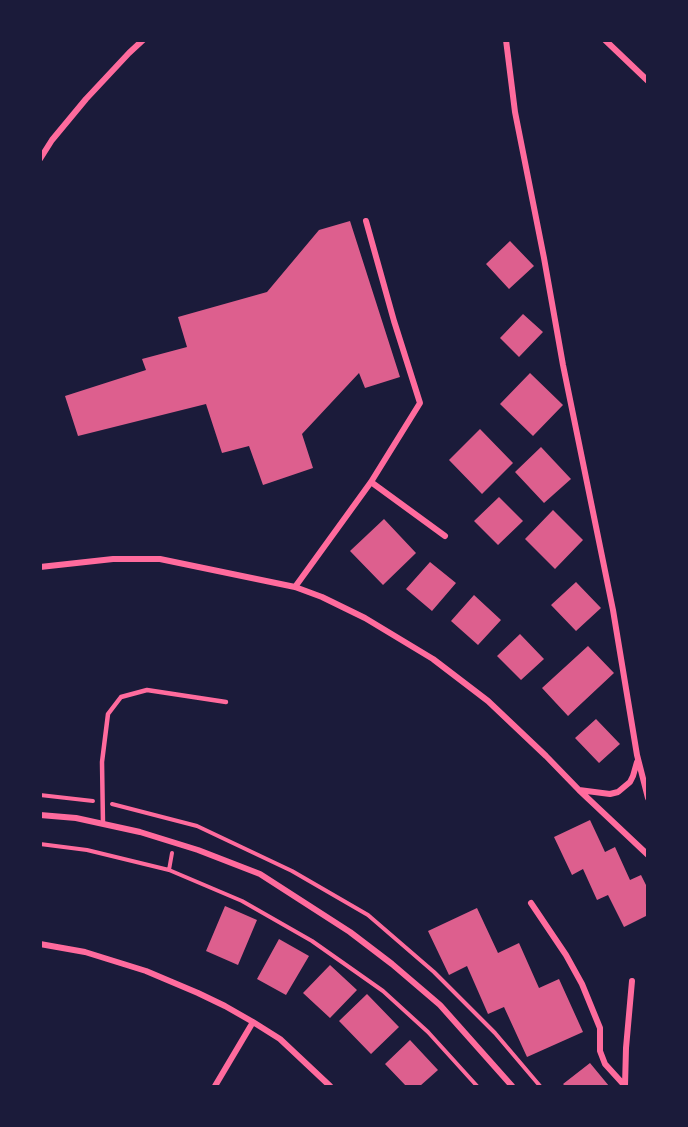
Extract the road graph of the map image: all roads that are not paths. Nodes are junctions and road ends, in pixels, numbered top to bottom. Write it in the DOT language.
graph roads {
  1 [pos="143,40"];
  2 [pos="506,40"];
  3 [pos="604,40"];
  4 [pos="648,81"];
  5 [pos="40,159"];
  6 [pos="366,221"];
  7 [pos="371,482"];
  8 [pos="446,536"];
  9 [pos="40,567"];
  10 [pos="296,586"];
  11 [pos="226,702"];
  12 [pos="637,755"];
  13 [pos="579,790"];
  14 [pos="648,798"];
  15 [pos="40,814"];
  16 [pos="103,824"];
  17 [pos="648,855"];
  18 [pos="531,903"];
  19 [pos="40,944"];
  20 [pos="632,981"];
  21 [pos="253,1022"];
  22 [pos="215,1086"];
  23 [pos="330,1086"];
  24 [pos="512,1086"];
  25 [pos="626,1086"];
  1 -- 5 [label="street"];
  2 -- 12 [label="street"];
  3 -- 4 [label="street"];
  6 -- 7 [label="street"];
  7 -- 8 [label="street"];
  7 -- 10 [label="street"];
  9 -- 10 [label="street"];
  10 -- 13 [label="street"];
  11 -- 16 [label="lane"];
  12 -- 13 [label="street"];
  12 -- 14 [label="street"];
  13 -- 17 [label="street"];
  15 -- 16 [label="street"];
  16 -- 24 [label="street"];
  18 -- 25 [label="street"];
  19 -- 21 [label="street"];
  20 -- 25 [label="street"];
  21 -- 22 [label="street"];
  21 -- 23 [label="street"];
}
